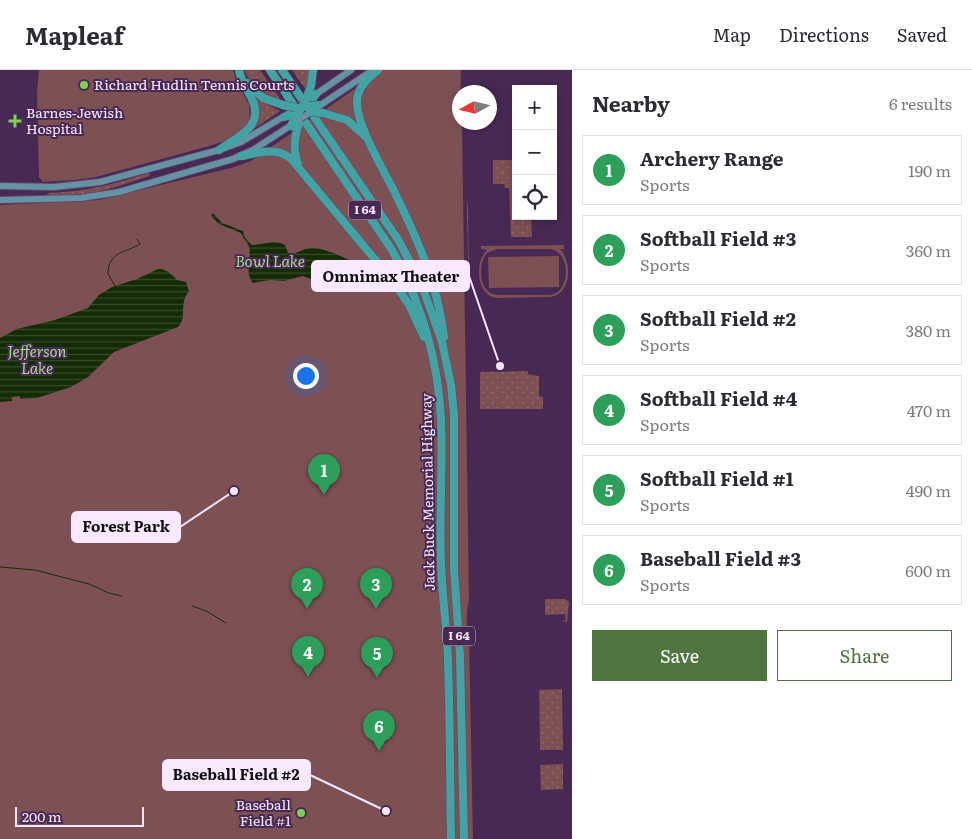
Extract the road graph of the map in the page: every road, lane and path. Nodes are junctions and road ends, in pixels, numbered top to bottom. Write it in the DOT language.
graph roads {
  1 [pos="240,70"];
  2 [pos="270,70"];
  3 [pos="282,70"];
  4 [pos="313,70"];
  5 [pos="352,70"];
  6 [pos="374,70"];
  7 [pos="378,70"];
  8 [pos="313,95"];
  9 [pos="321,107"];
  10 [pos="298,115"];
  11 [pos="367,137"];
  12 [pos="219,150"];
  13 [pos="241,156"];
  14 [pos="300,168"];
  15 [pos="0,186"];
  16 [pos="0,200"];
  17 [pos="446,362"];
  18 [pos="434,363"];
  19 [pos="451,839"];
  20 [pos="464,839"];
  1 -- 10 [label="highway, bridge"];
  1 -- 12 [label="highway"];
  2 -- 18 [label="highway, Jack Buck Memorial Highway / I 64"];
  3 -- 17 [label="highway, Jack Buck Memorial Highway / I 64"];
  4 -- 8 [label="highway"];
  5 -- 8 [label="main road"];
  6 -- 9 [label="main road"];
  7 -- 11 [label="highway"];
  8 -- 10 [label="highway"];
  9 -- 10 [label="highway, bridge"];
  9 -- 11 [label="highway"];
  10 -- 12 [label="main road"];
  10 -- 13 [label="main road"];
  10 -- 14 [label="highway"];
  11 -- 17 [label="highway"];
  12 -- 15 [label="main road"];
  13 -- 14 [label="highway"];
  13 -- 16 [label="main road"];
  14 -- 18 [label="highway"];
  17 -- 20 [label="highway, Jack Buck Memorial Highway / I 64"];
  18 -- 19 [label="highway, Jack Buck Memorial Highway / I 64"];
}
